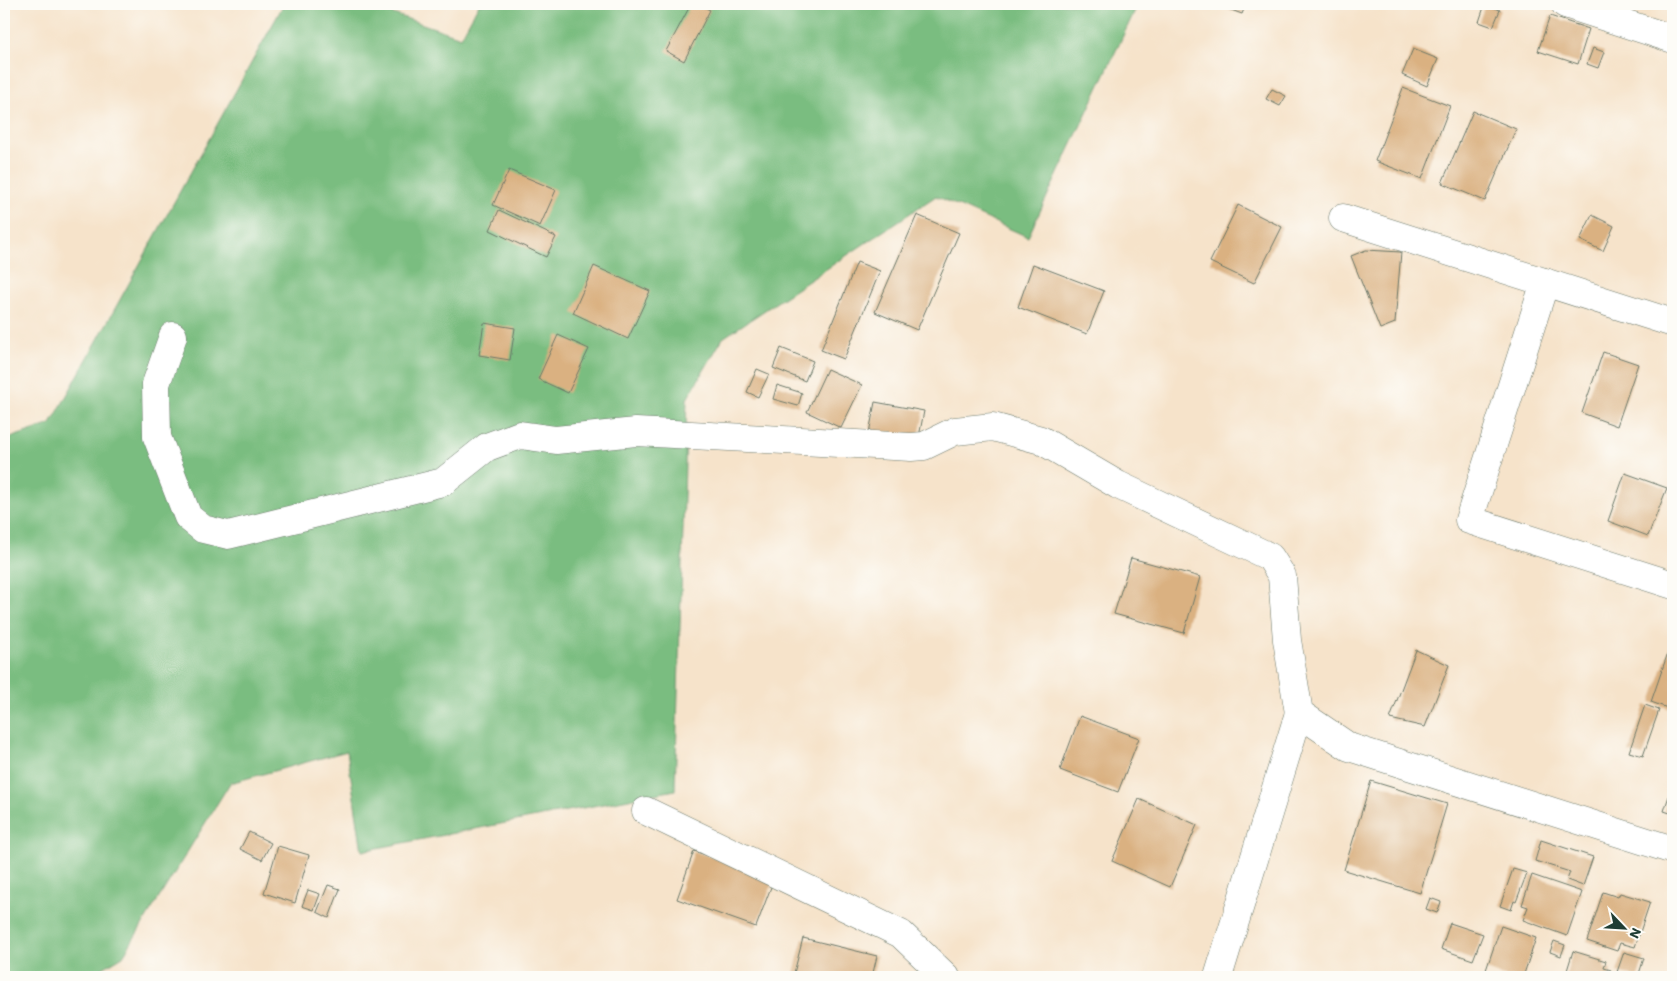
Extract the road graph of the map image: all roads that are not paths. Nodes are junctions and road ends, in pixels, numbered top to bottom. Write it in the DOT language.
graph roads {
  1 [pos="1565,4"];
  2 [pos="1673,39"];
  3 [pos="1343,218"];
  4 [pos="1545,282"];
  5 [pos="1673,323"];
  6 [pos="173,336"];
  7 [pos="1673,585"];
  8 [pos="1299,713"];
  9 [pos="646,811"];
  10 [pos="1673,850"];
  11 [pos="946,977"];
  12 [pos="1218,977"];
  1 -- 2 [label="street"];
  3 -- 4 [label="street"];
  4 -- 5 [label="street"];
  4 -- 7 [label="street"];
  6 -- 8 [label="street"];
  8 -- 10 [label="street"];
  8 -- 12 [label="street"];
  9 -- 11 [label="street"];
}
